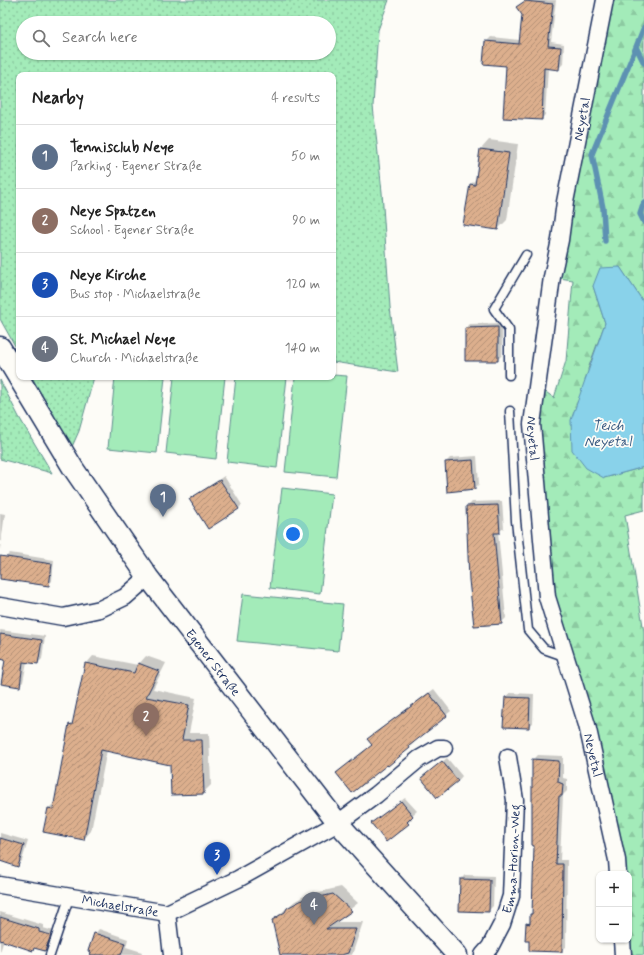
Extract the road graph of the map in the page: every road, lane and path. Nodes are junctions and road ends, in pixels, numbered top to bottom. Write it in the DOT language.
graph roads {
  1 [pos="605,0"];
  2 [pos="526,255"];
  3 [pos="0,347"];
  4 [pos="16,374"];
  5 [pos="509,374"];
  6 [pos="20,380"];
  7 [pos="510,411"];
  8 [pos="148,578"];
  9 [pos="0,606"];
  10 [pos="564,656"];
  11 [pos="444,748"];
  12 [pos="508,757"];
  13 [pos="338,823"];
  14 [pos="618,871"];
  15 [pos="0,885"];
  16 [pos="69,898"];
  17 [pos="167,913"];
  18 [pos="622,943"];
  19 [pos="50,955"];
  20 [pos="172,955"];
  21 [pos="457,955"];
  22 [pos="483,955"];
  23 [pos="623,955"];
  1 -- 10 [label="street, Neyetal"];
  2 -- 5 [label="lane"];
  3 -- 4 [label="street, Egener Straße"];
  6 -- 8 [label="street, Egener Straße"];
  7 -- 10 [label="lane"];
  8 -- 9 [label="street"];
  8 -- 13 [label="street, Egener Straße"];
  10 -- 14 [label="street, Neyetal"];
  11 -- 13 [label="street"];
  12 -- 22 [label="street, Emma-Horion-Weg"];
  13 -- 17 [label="street, Michaelstraße"];
  13 -- 21 [label="street, Egener Straße"];
  15 -- 16 [label="street, Michaelstraße"];
  16 -- 17 [label="street, Michaelstraße"];
  16 -- 19 [label="lane"];
  17 -- 20 [label="street"];
  18 -- 23 [label="street"];
}
